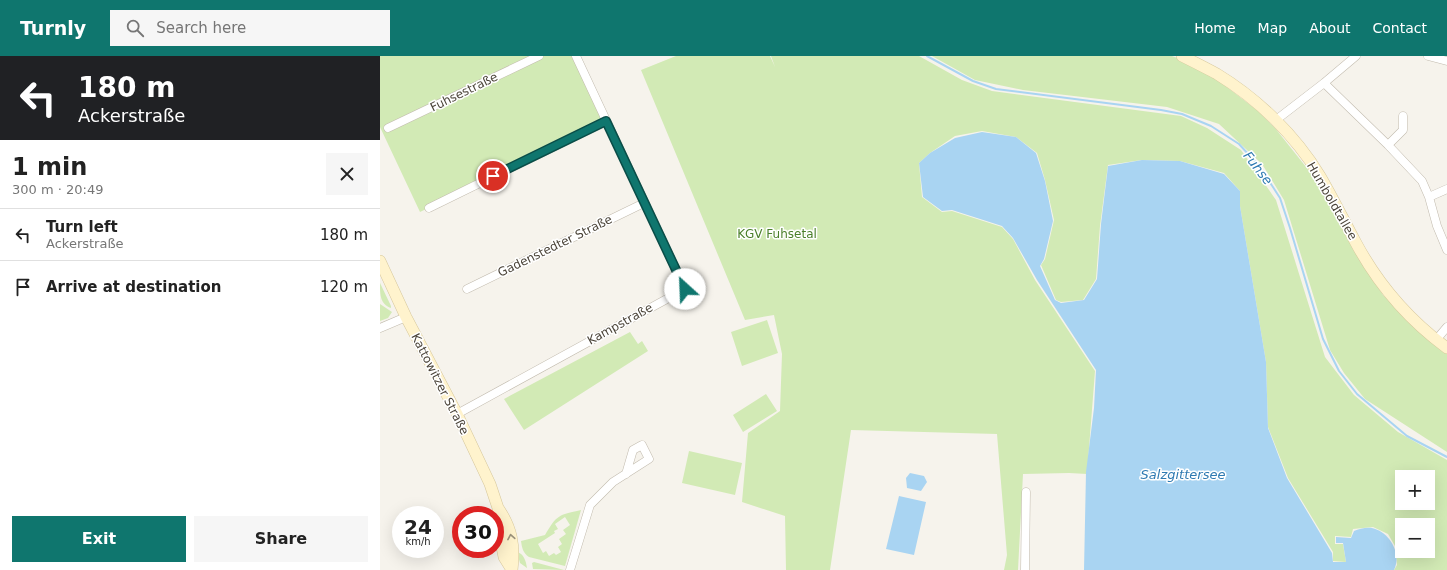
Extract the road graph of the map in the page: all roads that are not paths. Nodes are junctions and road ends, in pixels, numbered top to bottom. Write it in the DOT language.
graph roads {
  1 [pos="539,56"];
  2 [pos="576,56"];
  3 [pos="1182,56"];
  4 [pos="1356,56"];
  5 [pos="1428,56"];
  6 [pos="1447,61"];
  7 [pos="1324,83"];
  8 [pos="1403,116"];
  9 [pos="1276,120"];
  10 [pos="606,121"];
  11 [pos="388,128"];
  12 [pos="1388,145"];
  13 [pos="1447,189"];
  14 [pos="1429,197"];
  15 [pos="644,203"];
  16 [pos="429,208"];
  17 [pos="1447,250"];
  18 [pos="380,261"];
  19 [pos="467,289"];
  20 [pos="406,316"];
  21 [pos="1447,327"];
  22 [pos="380,328"];
  23 [pos="1436,340"];
  24 [pos="1447,348"];
  25 [pos="457,414"];
  26 [pos="626,474"];
  27 [pos="1026,492"];
  28 [pos="512,570"];
  29 [pos="570,570"];
  30 [pos="1025,570"];
  1 -- 11 [label="street, Fuhsestraße"];
  2 -- 10 [label="street, Kampstraße"];
  3 -- 9 [label="street, Humboldtallee"];
  4 -- 7 [label="street"];
  5 -- 6 [label="street"];
  7 -- 9 [label="street"];
  7 -- 12 [label="street"];
  8 -- 12 [label="street"];
  9 -- 23 [label="street, Humboldtallee"];
  10 -- 15 [label="street, Kampstraße"];
  10 -- 16 [label="street"];
  12 -- 14 [label="street"];
  13 -- 14 [label="street"];
  14 -- 17 [label="street"];
  15 -- 19 [label="street, Gadenstedter Straße"];
  15 -- 25 [label="street, Kampstraße"];
  18 -- 20 [label="street, Kattowitzer Straße"];
  20 -- 22 [label="street"];
  20 -- 25 [label="street, Kattowitzer Straße"];
  21 -- 23 [label="street"];
  23 -- 24 [label="street, Humboldtallee"];
  25 -- 28 [label="street, Kattowitzer Straße"];
  26 -- 29 [label="street"];
  27 -- 30 [label="street"];
}
